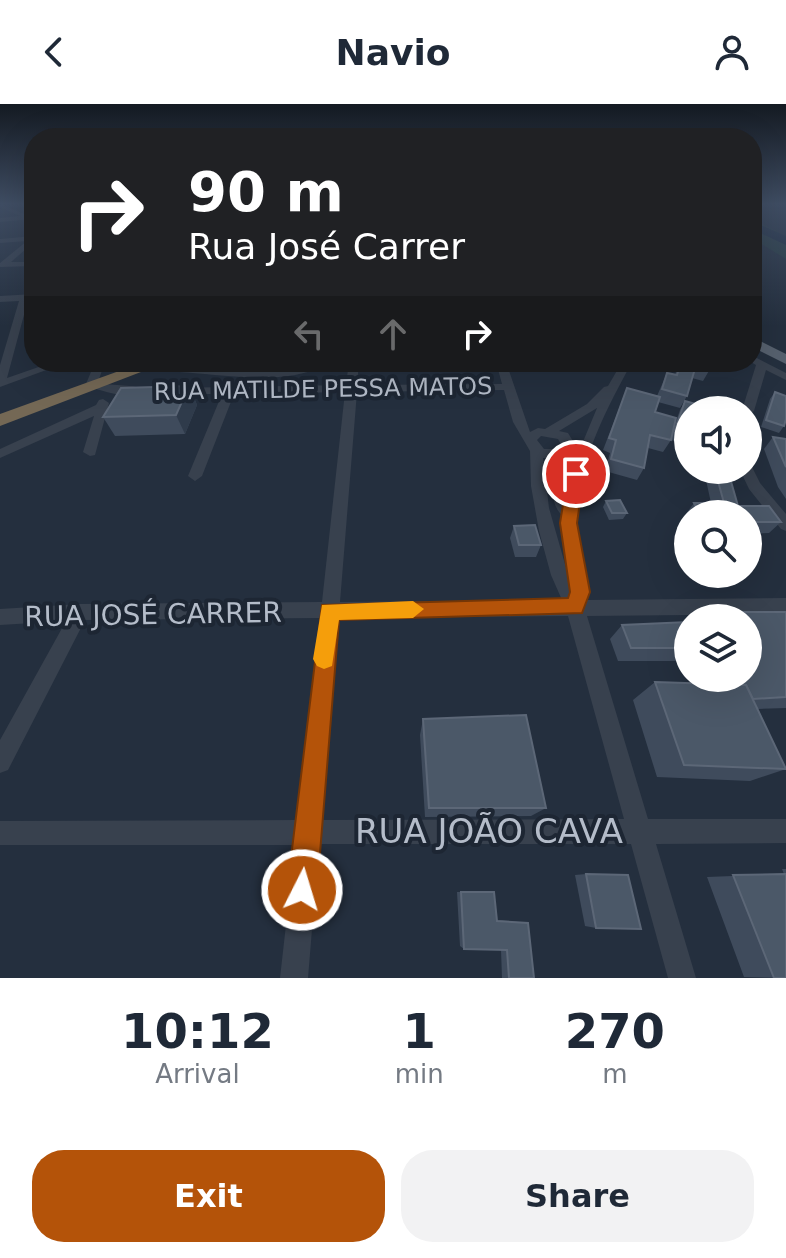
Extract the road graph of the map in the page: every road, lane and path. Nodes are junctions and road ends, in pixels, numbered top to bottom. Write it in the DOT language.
graph roads {
  1 [pos="24,246"];
  2 [pos="24,264"];
  3 [pos="1,265"];
  4 [pos="24,298"];
  5 [pos="0,299"];
  6 [pos="24,313"];
  7 [pos="762,347"];
  8 [pos="786,360"];
  9 [pos="762,364"];
  10 [pos="34,372"];
  11 [pos="96,372"];
  12 [pos="132,372"];
  13 [pos="137,372"];
  14 [pos="213,372"];
  15 [pos="354,372"];
  16 [pos="503,372"];
  17 [pos="621,372"];
  18 [pos="755,372"];
  19 [pos="786,377"];
  20 [pos="618,378"];
  21 [pos="115,382"];
  22 [pos="0,384"];
  23 [pos="92,384"];
  24 [pos="507,387"];
  25 [pos="353,390"];
  26 [pos="202,391"];
  27 [pos="229,391"];
  28 [pos="751,396"];
  29 [pos="100,408"];
  30 [pos="518,412"];
  31 [pos="0,420"];
  32 [pos="547,431"];
  33 [pos="533,448"];
  34 [pos="568,449"];
  35 [pos="586,450"];
  36 [pos="90,452"];
  37 [pos="0,454"];
  38 [pos="195,476"];
  39 [pos="754,484"];
  40 [pos="569,523"];
  41 [pos="786,525"];
  42 [pos="786,606"];
  43 [pos="575,607"];
  44 [pos="329,611"];
  45 [pos="80,612"];
  46 [pos="0,617"];
  47 [pos="0,762"];
  48 [pos="641,831"];
  49 [pos="786,831"];
  50 [pos="308,832"];
  51 [pos="0,833"];
  52 [pos="294,978"];
  53 [pos="682,978"];
  1 -- 3 [label="street"];
  2 -- 3 [label="street"];
  4 -- 5 [label="street"];
  6 -- 22 [label="street"];
  7 -- 8 [label="main road"];
  9 -- 19 [label="street"];
  10 -- 22 [label="street"];
  11 -- 23 [label="street"];
  12 -- 21 [label="highway"];
  13 -- 21 [label="highway"];
  14 -- 26 [label="street"];
  15 -- 25 [label="street"];
  16 -- 24 [label="street"];
  17 -- 20 [label="street"];
  18 -- 28 [label="street"];
  20 -- 32 [label="street"];
  20 -- 35 [label="street"];
  21 -- 23 [label="highway"];
  21 -- 26 [label="street, RUA MATILDE PESSA MATOS"];
  21 -- 29 [label="street"];
  23 -- 31 [label="highway"];
  24 -- 25 [label="street, RUA MATILDE PESSA MATOS"];
  24 -- 30 [label="street"];
  25 -- 27 [label="street, RUA MATILDE PESSA MATOS"];
  25 -- 44 [label="street"];
  26 -- 27 [label="street, RUA MATILDE PESSA MATOS"];
  27 -- 38 [label="street"];
  29 -- 36 [label="street"];
  29 -- 37 [label="street"];
  30 -- 32 [label="street"];
  30 -- 33 [label="street"];
  32 -- 33 [label="street"];
  32 -- 34 [label="street"];
  33 -- 34 [label="street"];
  33 -- 43 [label="street"];
  34 -- 35 [label="street"];
  34 -- 40 [label="street"];
  35 -- 40 [label="street"];
  39 -- 41 [label="street"];
  40 -- 43 [label="street"];
  42 -- 43 [label="street, RUA JOSÉ CARRER"];
  43 -- 44 [label="street, RUA JOSÉ CARRER"];
  43 -- 48 [label="street"];
  44 -- 45 [label="street, RUA JOSÉ CARRER"];
  44 -- 50 [label="street"];
  45 -- 46 [label="street, RUA JOSÉ CARRER"];
  45 -- 47 [label="street"];
  48 -- 49 [label="street, RUA JOÃO CAVA"];
  48 -- 50 [label="street, RUA JOÃO CAVA"];
  48 -- 53 [label="street"];
  50 -- 51 [label="street, RUA JOÃO CAVA"];
  50 -- 52 [label="street"];
}
